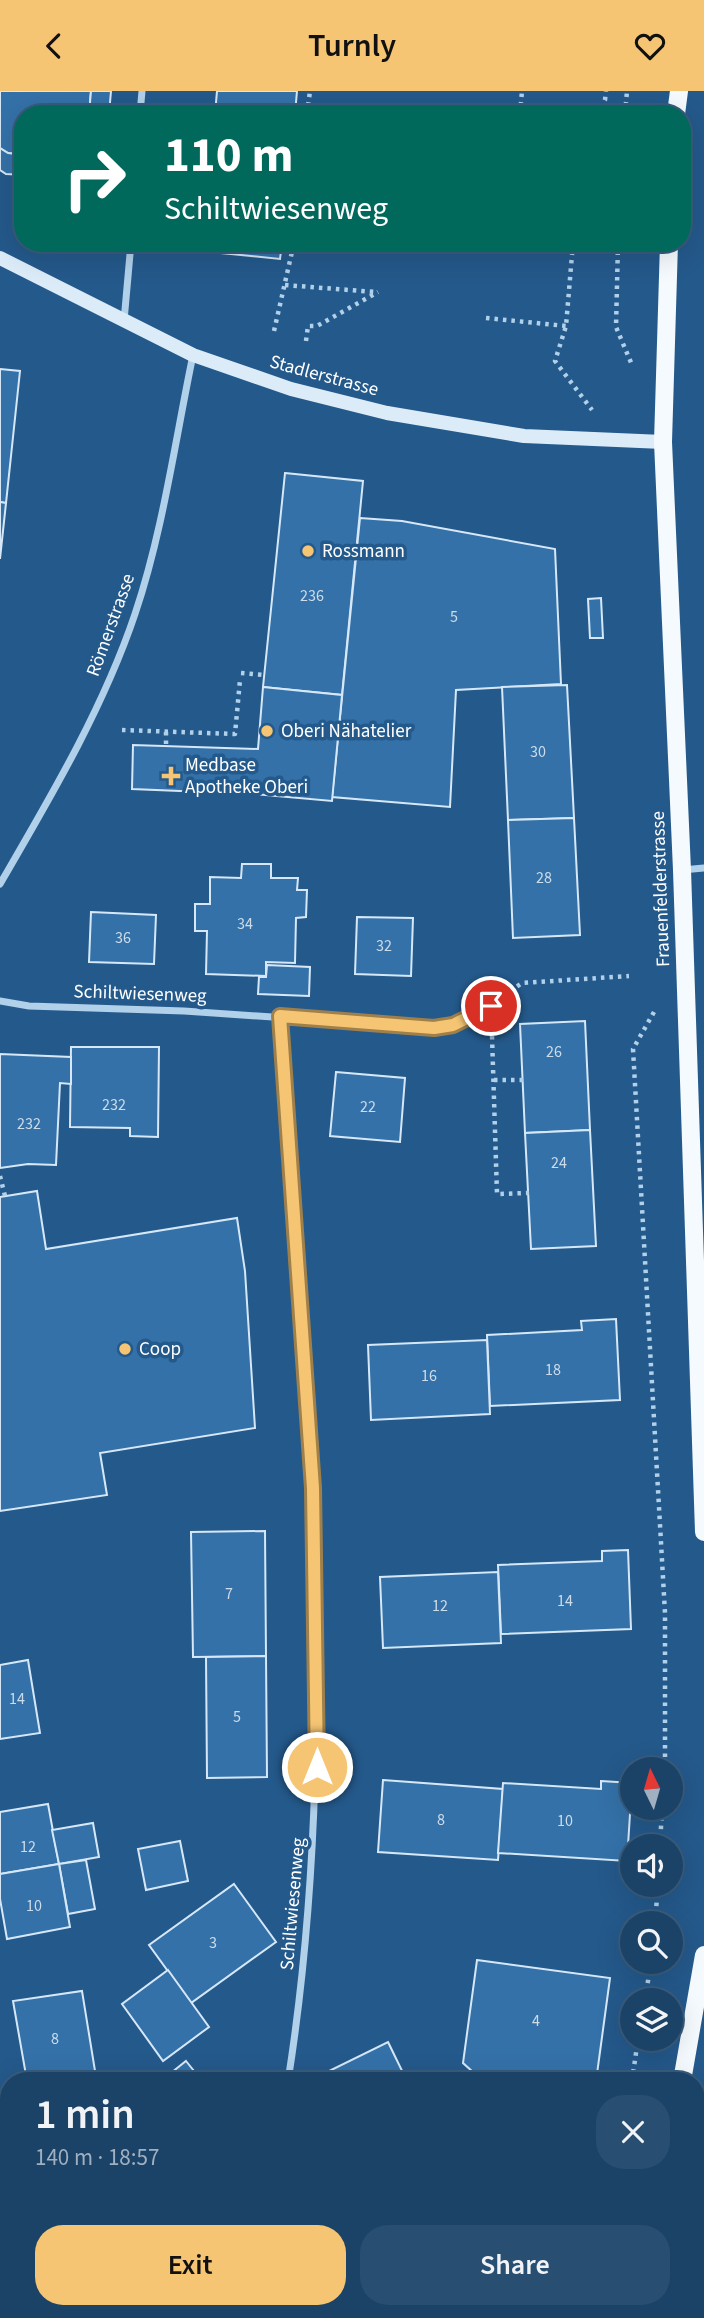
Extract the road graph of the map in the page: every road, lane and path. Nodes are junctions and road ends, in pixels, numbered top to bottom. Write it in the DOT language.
graph roads {
  1 [pos="130,252"];
  2 [pos="292,252"];
  3 [pos="572,252"];
  4 [pos="669,252"];
  5 [pos="0,258"];
  6 [pos="285,285"];
  7 [pos="486,318"];
  8 [pos="124,322"];
  9 [pos="566,326"];
  10 [pos="274,331"];
  11 [pos="306,341"];
  12 [pos="193,355"];
  13 [pos="555,361"];
  14 [pos="663,442"];
  15 [pos="241,673"];
  16 [pos="265,675"];
  17 [pos="240,680"];
  18 [pos="122,730"];
  19 [pos="166,732"];
  20 [pos="166,746"];
  21 [pos="704,868"];
  22 [pos="682,870"];
  23 [pos="0,884"];
  24 [pos="629,976"];
  25 [pos="0,1001"];
  26 [pos="491,1006"];
  27 [pos="280,1016"];
  28 [pos="633,1049"];
  29 [pos="494,1080"];
  30 [pos="523,1080"];
  31 [pos="0,1176"];
  32 [pos="528,1193"];
  33 [pos="5,1196"];
  34 [pos="704,1532"];
  35 [pos="665,1757"];
  36 [pos="704,1955"];
  37 [pos="636,2051"];
  38 [pos="289,2072"];
  39 [pos="633,2072"];
  40 [pos="684,2072"];
  1 -- 8 [label="street"];
  2 -- 6 [label="path"];
  3 -- 9 [label="path"];
  4 -- 14 [label="main road, Frauenfelderstrasse"];
  5 -- 8 [label="main road, Stadlerstrasse"];
  6 -- 10 [label="path"];
  6 -- 11 [label="path"];
  7 -- 9 [label="path"];
  8 -- 12 [label="main road, Stadlerstrasse"];
  9 -- 13 [label="path"];
  12 -- 14 [label="main road, Stadlerstrasse"];
  12 -- 23 [label="street, Römerstrasse"];
  14 -- 22 [label="main road, Frauenfelderstrasse"];
  15 -- 16 [label="path"];
  17 -- 19 [label="path"];
  18 -- 19 [label="path"];
  19 -- 20 [label="path"];
  21 -- 22 [label="street"];
  22 -- 34 [label="main road, Frauenfelderstrasse"];
  24 -- 26 [label="path"];
  25 -- 27 [label="street, Schiltwiesenweg"];
  26 -- 27 [label="street, Schiltwiesenweg"];
  26 -- 29 [label="path"];
  27 -- 38 [label="street, Schiltwiesenweg"];
  28 -- 35 [label="path"];
  29 -- 30 [label="path"];
  29 -- 32 [label="path"];
  31 -- 33 [label="path"];
  36 -- 40 [label="main road"];
  37 -- 39 [label="path"];
}
